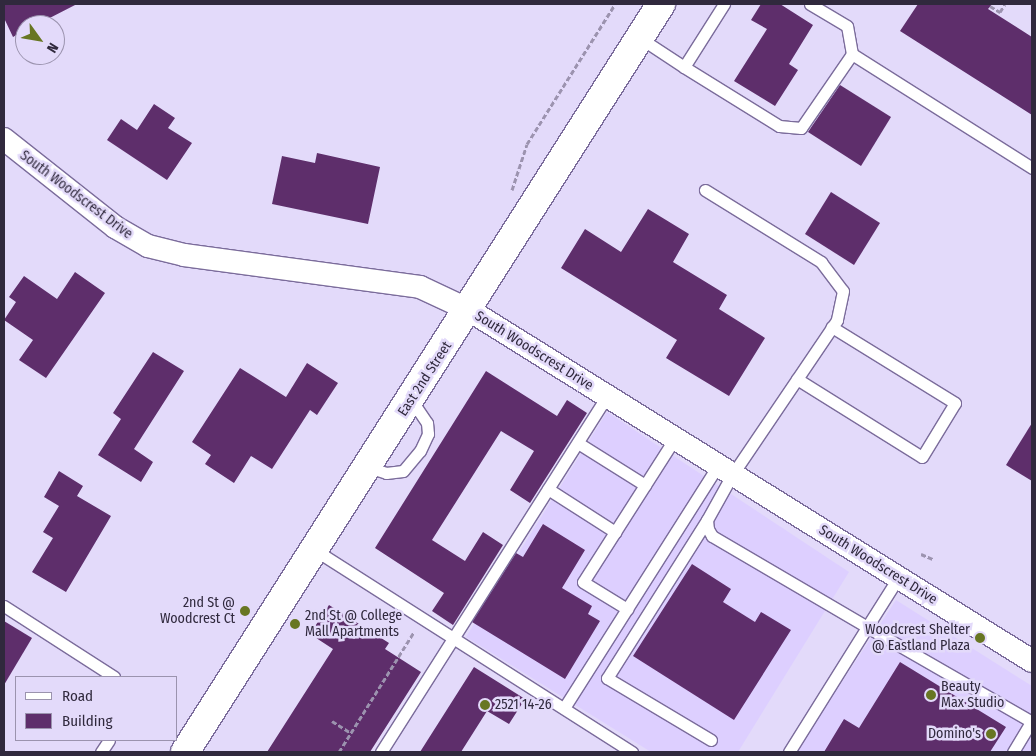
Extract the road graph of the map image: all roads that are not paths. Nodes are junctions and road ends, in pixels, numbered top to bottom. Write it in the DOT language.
graph roads {
  1 [pos="661,4"];
  2 [pos="724,4"];
  3 [pos="810,4"];
  4 [pos="640,38"];
  5 [pos="852,54"];
  6 [pos="684,67"];
  7 [pos="4,139"];
  8 [pos="1032,168"];
  9 [pos="706,190"];
  10 [pos="469,310"];
  11 [pos="832,327"];
  12 [pos="797,379"];
  13 [pos="607,396"];
  14 [pos="675,438"];
  15 [pos="578,443"];
  16 [pos="725,470"];
  17 [pos="645,486"];
  18 [pos="548,489"];
  19 [pos="707,520"];
  20 [pos="615,532"];
  21 [pos="315,550"];
  22 [pos="898,578"];
  23 [pos="4,606"];
  24 [pos="627,609"];
  25 [pos="868,627"];
  26 [pos="453,638"];
  27 [pos="1032,661"];
  28 [pos="112,676"];
  29 [pos="564,708"];
  30 [pos="1032,721"];
  31 [pos="711,740"];
  32 [pos="108,741"];
  33 [pos="101,752"];
  34 [pos="185,752"];
  35 [pos="381,752"];
  36 [pos="632,752"];
  37 [pos="789,752"];
  38 [pos="1013,752"];
  1 -- 4 [label="street, East 2nd Street"];
  2 -- 6 [label="lane"];
  3 -- 5 [label="lane"];
  4 -- 6 [label="lane"];
  4 -- 10 [label="street, East 2nd Street"];
  5 -- 6 [label="lane"];
  5 -- 8 [label="lane"];
  7 -- 10 [label="street, South Woodscrest Drive"];
  9 -- 11 [label="lane"];
  10 -- 13 [label="street, South Woodscrest Drive"];
  10 -- 21 [label="street, East 2nd Street"];
  11 -- 12 [label="lane"];
  11 -- 12 [label="lane"];
  12 -- 16 [label="lane"];
  13 -- 14 [label="street, South Woodscrest Drive"];
  13 -- 15 [label="lane"];
  14 -- 16 [label="street, South Woodscrest Drive"];
  14 -- 17 [label="lane"];
  15 -- 17 [label="lane"];
  15 -- 18 [label="lane"];
  16 -- 19 [label="lane"];
  16 -- 22 [label="street, South Woodscrest Drive"];
  16 -- 24 [label="lane"];
  17 -- 20 [label="lane"];
  18 -- 20 [label="lane"];
  18 -- 26 [label="lane"];
  19 -- 25 [label="lane"];
  19 -- 31 [label="lane"];
  20 -- 24 [label="lane"];
  21 -- 26 [label="lane"];
  21 -- 34 [label="street, East 2nd Street"];
  22 -- 25 [label="lane"];
  22 -- 27 [label="street, South Woodscrest Drive"];
  23 -- 28 [label="lane"];
  24 -- 29 [label="lane"];
  25 -- 30 [label="lane"];
  25 -- 37 [label="lane"];
  26 -- 29 [label="lane"];
  26 -- 35 [label="lane"];
  29 -- 36 [label="lane"];
  30 -- 38 [label="lane"];
  32 -- 33 [label="lane"];
}
